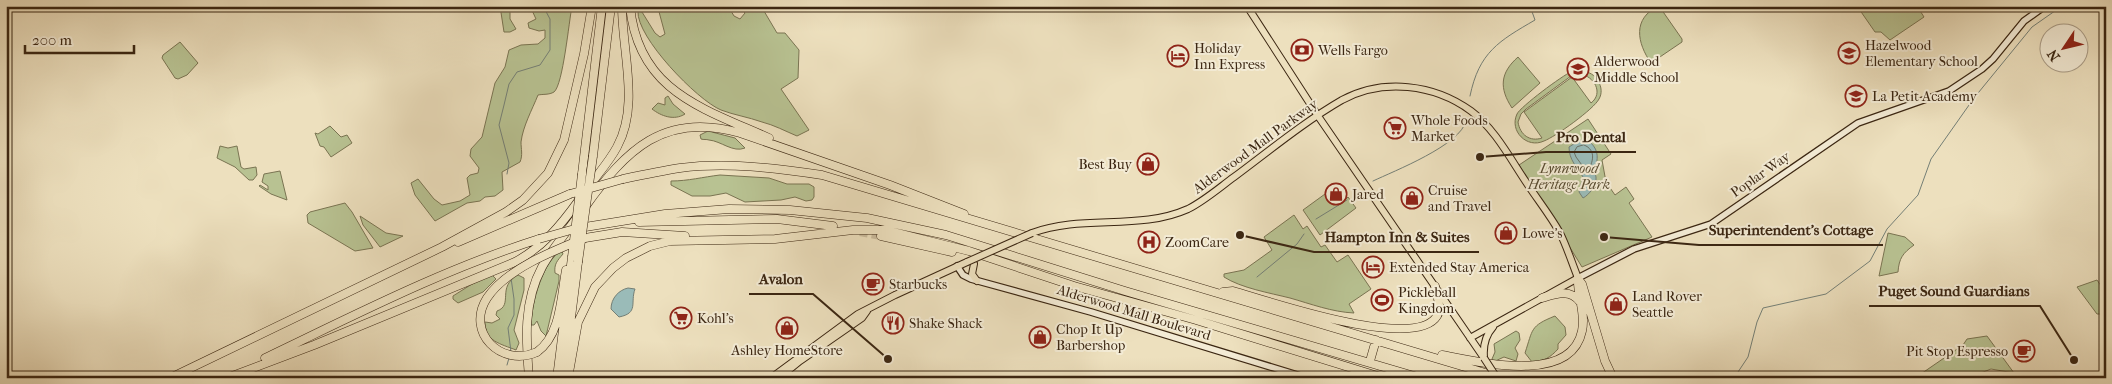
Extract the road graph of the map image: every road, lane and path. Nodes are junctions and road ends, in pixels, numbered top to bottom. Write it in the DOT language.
graph roads {
  1 [pos="592,6"];
  2 [pos="602,6"];
  3 [pos="611,6"];
  4 [pos="622,6"];
  5 [pos="630,6"];
  6 [pos="1247,6"];
  7 [pos="2045,6"];
  8 [pos="1318,116"];
  9 [pos="812,157"];
  10 [pos="627,221"];
  11 [pos="834,226"];
  12 [pos="1018,234"];
  13 [pos="881,236"];
  14 [pos="734,240"];
  15 [pos="442,247"];
  16 [pos="573,258"];
  17 [pos="1005,262"];
  18 [pos="971,263"];
  19 [pos="957,266"];
  20 [pos="1084,278"];
  21 [pos="1578,278"];
  22 [pos="977,281"];
  23 [pos="1435,286"];
  24 [pos="1077,287"];
  25 [pos="1216,292"];
  26 [pos="1542,298"];
  27 [pos="1581,304"];
  28 [pos="867,311"];
  29 [pos="1498,323"];
  30 [pos="1470,338"];
  31 [pos="1376,340"];
  32 [pos="1396,346"];
  33 [pos="1292,351"];
  34 [pos="1484,358"];
  35 [pos="1370,361"];
  36 [pos="170,378"];
  37 [pos="226,378"];
  38 [pos="529,378"];
  39 [pos="557,378"];
  40 [pos="563,378"];
  41 [pos="568,378"];
  42 [pos="771,378"];
  43 [pos="779,378"];
  44 [pos="1307,378"];
  45 [pos="1367,378"];
  46 [pos="1384,378"];
  47 [pos="1421,378"];
  48 [pos="1497,378"];
  49 [pos="1502,378"];
  50 [pos="1613,378"];
  1 -- 15 [label="highway"];
  2 -- 16 [label="highway, bridge"];
  3 -- 16 [label="highway, bridge"];
  4 -- 37 [label="highway"];
  5 -- 9 [label="highway"];
  6 -- 8 [label="main road"];
  7 -- 21 [label="main road, Poplar Way"];
  8 -- 18 [label="main road, Alderwood Mall Parkway, bridge"];
  8 -- 21 [label="main road, Alderwood Mall Parkway"];
  8 -- 23 [label="main road"];
  9 -- 12 [label="highway"];
  9 -- 38 [label="highway"];
  10 -- 11 [label="highway"];
  10 -- 20 [label="highway"];
  10 -- 37 [label="highway, bridge"];
  12 -- 15 [label="highway, bridge"];
  12 -- 25 [label="highway"];
  13 -- 24 [label="highway"];
  14 -- 16 [label="highway, bridge"];
  14 -- 17 [label="highway"];
  14 -- 41 [label="highway"];
  15 -- 36 [label="highway"];
  16 -- 39 [label="highway"];
  16 -- 40 [label="highway"];
  17 -- 20 [label="highway"];
  17 -- 24 [label="highway"];
  18 -- 19 [label="main road, Alderwood Mall Parkway"];
  18 -- 22 [label="main road"];
  19 -- 22 [label="main road, Alderwood Mall Boulevard"];
  19 -- 28 [label="main road, Alderwood Mall Parkway"];
  20 -- 35 [label="highway"];
  21 -- 26 [label="main road, Poplar Way"];
  21 -- 27 [label="highway"];
  21 -- 50 [label="highway"];
  22 -- 44 [label="main road, Alderwood Mall Boulevard"];
  23 -- 25 [label="highway"];
  23 -- 30 [label="main road"];
  24 -- 33 [label="highway"];
  25 -- 31 [label="highway"];
  26 -- 27 [label="highway"];
  26 -- 29 [label="main road, Poplar Way"];
  27 -- 32 [label="highway"];
  28 -- 42 [label="main road, Alderwood Mall Parkway"];
  28 -- 43 [label="main road, Alderwood Mall Parkway"];
  29 -- 30 [label="main road, Poplar Way"];
  29 -- 34 [label="main road"];
  30 -- 34 [label="main road"];
  31 -- 32 [label="highway"];
  31 -- 35 [label="highway"];
  32 -- 49 [label="highway"];
  33 -- 45 [label="highway"];
  33 -- 46 [label="highway"];
  34 -- 48 [label="main road, bridge"];
  35 -- 47 [label="highway"];
}
